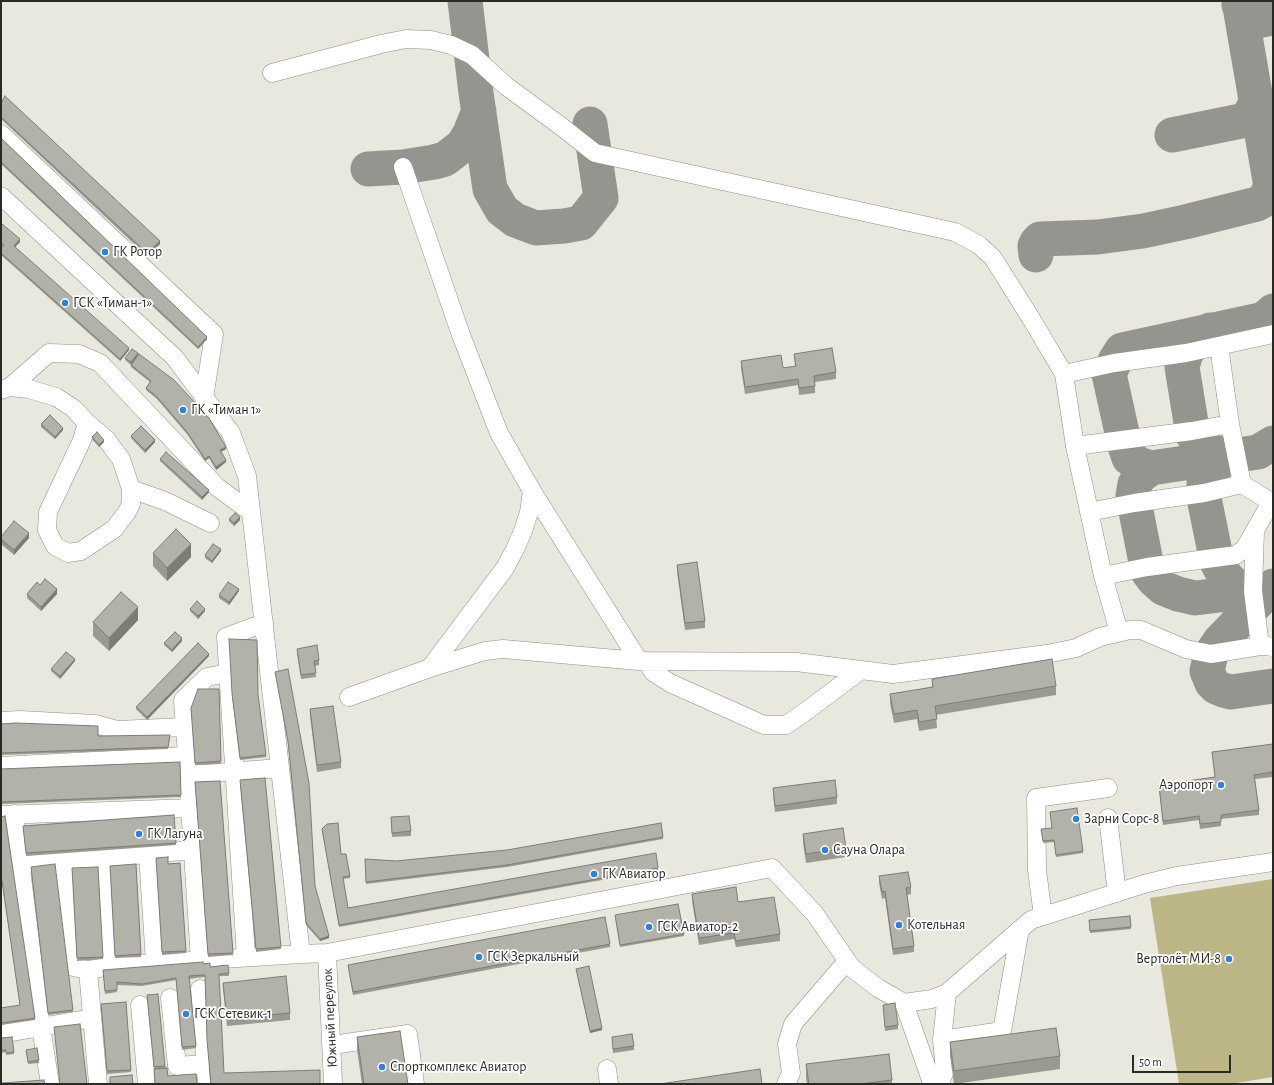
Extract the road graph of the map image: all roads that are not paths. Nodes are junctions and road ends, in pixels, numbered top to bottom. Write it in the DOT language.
graph roads {
  1 [pos="272,73"];
  2 [pos="1,134"];
  3 [pos="403,167"];
  4 [pos="1,196"];
  5 [pos="1273,334"];
  6 [pos="1219,346"];
  7 [pos="1064,374"];
  8 [pos="5,389"];
  9 [pos="204,398"];
  10 [pos="87,423"];
  11 [pos="1230,424"];
  12 [pos="1075,446"];
  13 [pos="1242,484"];
  14 [pos="131,489"];
  15 [pos="532,491"];
  16 [pos="1272,502"];
  17 [pos="251,512"];
  18 [pos="1089,512"];
  19 [pos="210,523"];
  20 [pos="1255,531"];
  21 [pos="1103,576"];
  22 [pos="264,623"];
  23 [pos="1119,632"];
  24 [pos="1267,647"];
  25 [pos="642,661"];
  26 [pos="430,668"];
  27 [pos="861,670"];
  28 [pos="228,673"];
  29 [pos="349,696"];
  30 [pos="1,721"];
  31 [pos="185,727"];
  32 [pos="187,756"];
  33 [pos="1,766"];
  34 [pos="280,768"];
  35 [pos="234,772"];
  36 [pos="188,776"];
  37 [pos="1108,788"];
  38 [pos="190,808"];
  39 [pos="8,814"];
  40 [pos="1108,818"];
  41 [pos="193,850"];
  42 [pos="148,854"];
  43 [pos="104,857"];
  44 [pos="63,861"];
  45 [pos="1273,862"];
  46 [pos="20,865"];
  47 [pos="1117,893"];
  48 [pos="1043,916"];
  49 [pos="1020,929"];
  50 [pos="327,953"];
  51 [pos="301,954"];
  52 [pos="246,958"];
  53 [pos="200,960"];
  54 [pos="847,961"];
  55 [pos="154,964"];
  56 [pos="111,966"];
  57 [pos="88,970"];
  58 [pos="200,989"];
  59 [pos="947,993"];
  60 [pos="170,998"];
  61 [pos="904,1002"];
  62 [pos="140,1005"];
  63 [pos="92,1018"];
  64 [pos="41,1027"];
  65 [pos="1,1034"];
  66 [pos="942,1040"];
  67 [pos="332,1045"];
  68 [pos="206,1064"];
  69 [pos="935,1082"];
  70 [pos="50,1084"];
  71 [pos="98,1084"];
  72 [pos="146,1084"];
  73 [pos="207,1084"];
  74 [pos="334,1084"];
  75 [pos="415,1084"];
  76 [pos="786,1084"];
  1 -- 7 [label="street"];
  2 -- 9 [label="street"];
  3 -- 15 [label="street"];
  4 -- 9 [label="street"];
  5 -- 6 [label="street"];
  6 -- 7 [label="street"];
  6 -- 11 [label="street"];
  7 -- 12 [label="street"];
  8 -- 10 [label="street"];
  8 -- 17 [label="street"];
  9 -- 17 [label="street"];
  10 -- 14 [label="street"];
  10 -- 14 [label="street"];
  11 -- 12 [label="street"];
  11 -- 13 [label="street"];
  12 -- 18 [label="street"];
  13 -- 16 [label="street"];
  13 -- 18 [label="street"];
  14 -- 19 [label="street"];
  15 -- 25 [label="street"];
  15 -- 26 [label="street"];
  16 -- 20 [label="street"];
  17 -- 22 [label="street"];
  18 -- 21 [label="street"];
  20 -- 21 [label="street"];
  20 -- 24 [label="street"];
  21 -- 23 [label="street"];
  22 -- 28 [label="street"];
  22 -- 34 [label="street"];
  23 -- 24 [label="street"];
  23 -- 27 [label="street"];
  25 -- 26 [label="street"];
  25 -- 27 [label="street"];
  25 -- 27 [label="street"];
  26 -- 29 [label="street"];
  28 -- 31 [label="street"];
  28 -- 35 [label="street"];
  30 -- 31 [label="street"];
  31 -- 32 [label="street"];
  32 -- 33 [label="street"];
  32 -- 36 [label="street"];
  34 -- 35 [label="street"];
  34 -- 51 [label="street"];
  35 -- 36 [label="street"];
  35 -- 52 [label="street"];
  36 -- 38 [label="street"];
  37 -- 48 [label="street"];
  38 -- 39 [label="street"];
  38 -- 41 [label="street"];
  39 -- 46 [label="street"];
  40 -- 47 [label="street"];
  41 -- 42 [label="street"];
  41 -- 53 [label="street"];
  42 -- 43 [label="street"];
  42 -- 55 [label="street"];
  43 -- 44 [label="street"];
  43 -- 56 [label="street"];
  44 -- 46 [label="street"];
  44 -- 57 [label="street"];
  45 -- 47 [label="street"];
  46 -- 64 [label="street"];
  47 -- 48 [label="street"];
  48 -- 49 [label="street"];
  49 -- 59 [label="street"];
  49 -- 66 [label="street"];
  50 -- 51 [label="street"];
  50 -- 54 [label="street"];
  50 -- 67 [label="street, Южный переулок"];
  51 -- 52 [label="street"];
  52 -- 53 [label="street"];
  53 -- 55 [label="street"];
  54 -- 61 [label="street"];
  54 -- 76 [label="street"];
  55 -- 56 [label="street"];
  56 -- 57 [label="street"];
  57 -- 63 [label="street"];
  58 -- 68 [label="street"];
  59 -- 61 [label="street"];
  59 -- 66 [label="street"];
  60 -- 68 [label="street"];
  61 -- 69 [label="street"];
  62 -- 72 [label="street"];
  63 -- 64 [label="street"];
  63 -- 71 [label="street"];
  64 -- 65 [label="street"];
  64 -- 70 [label="street"];
  66 -- 69 [label="street"];
  67 -- 74 [label="street, Южный переулок"];
  67 -- 75 [label="street"];
  68 -- 73 [label="street"];
}
